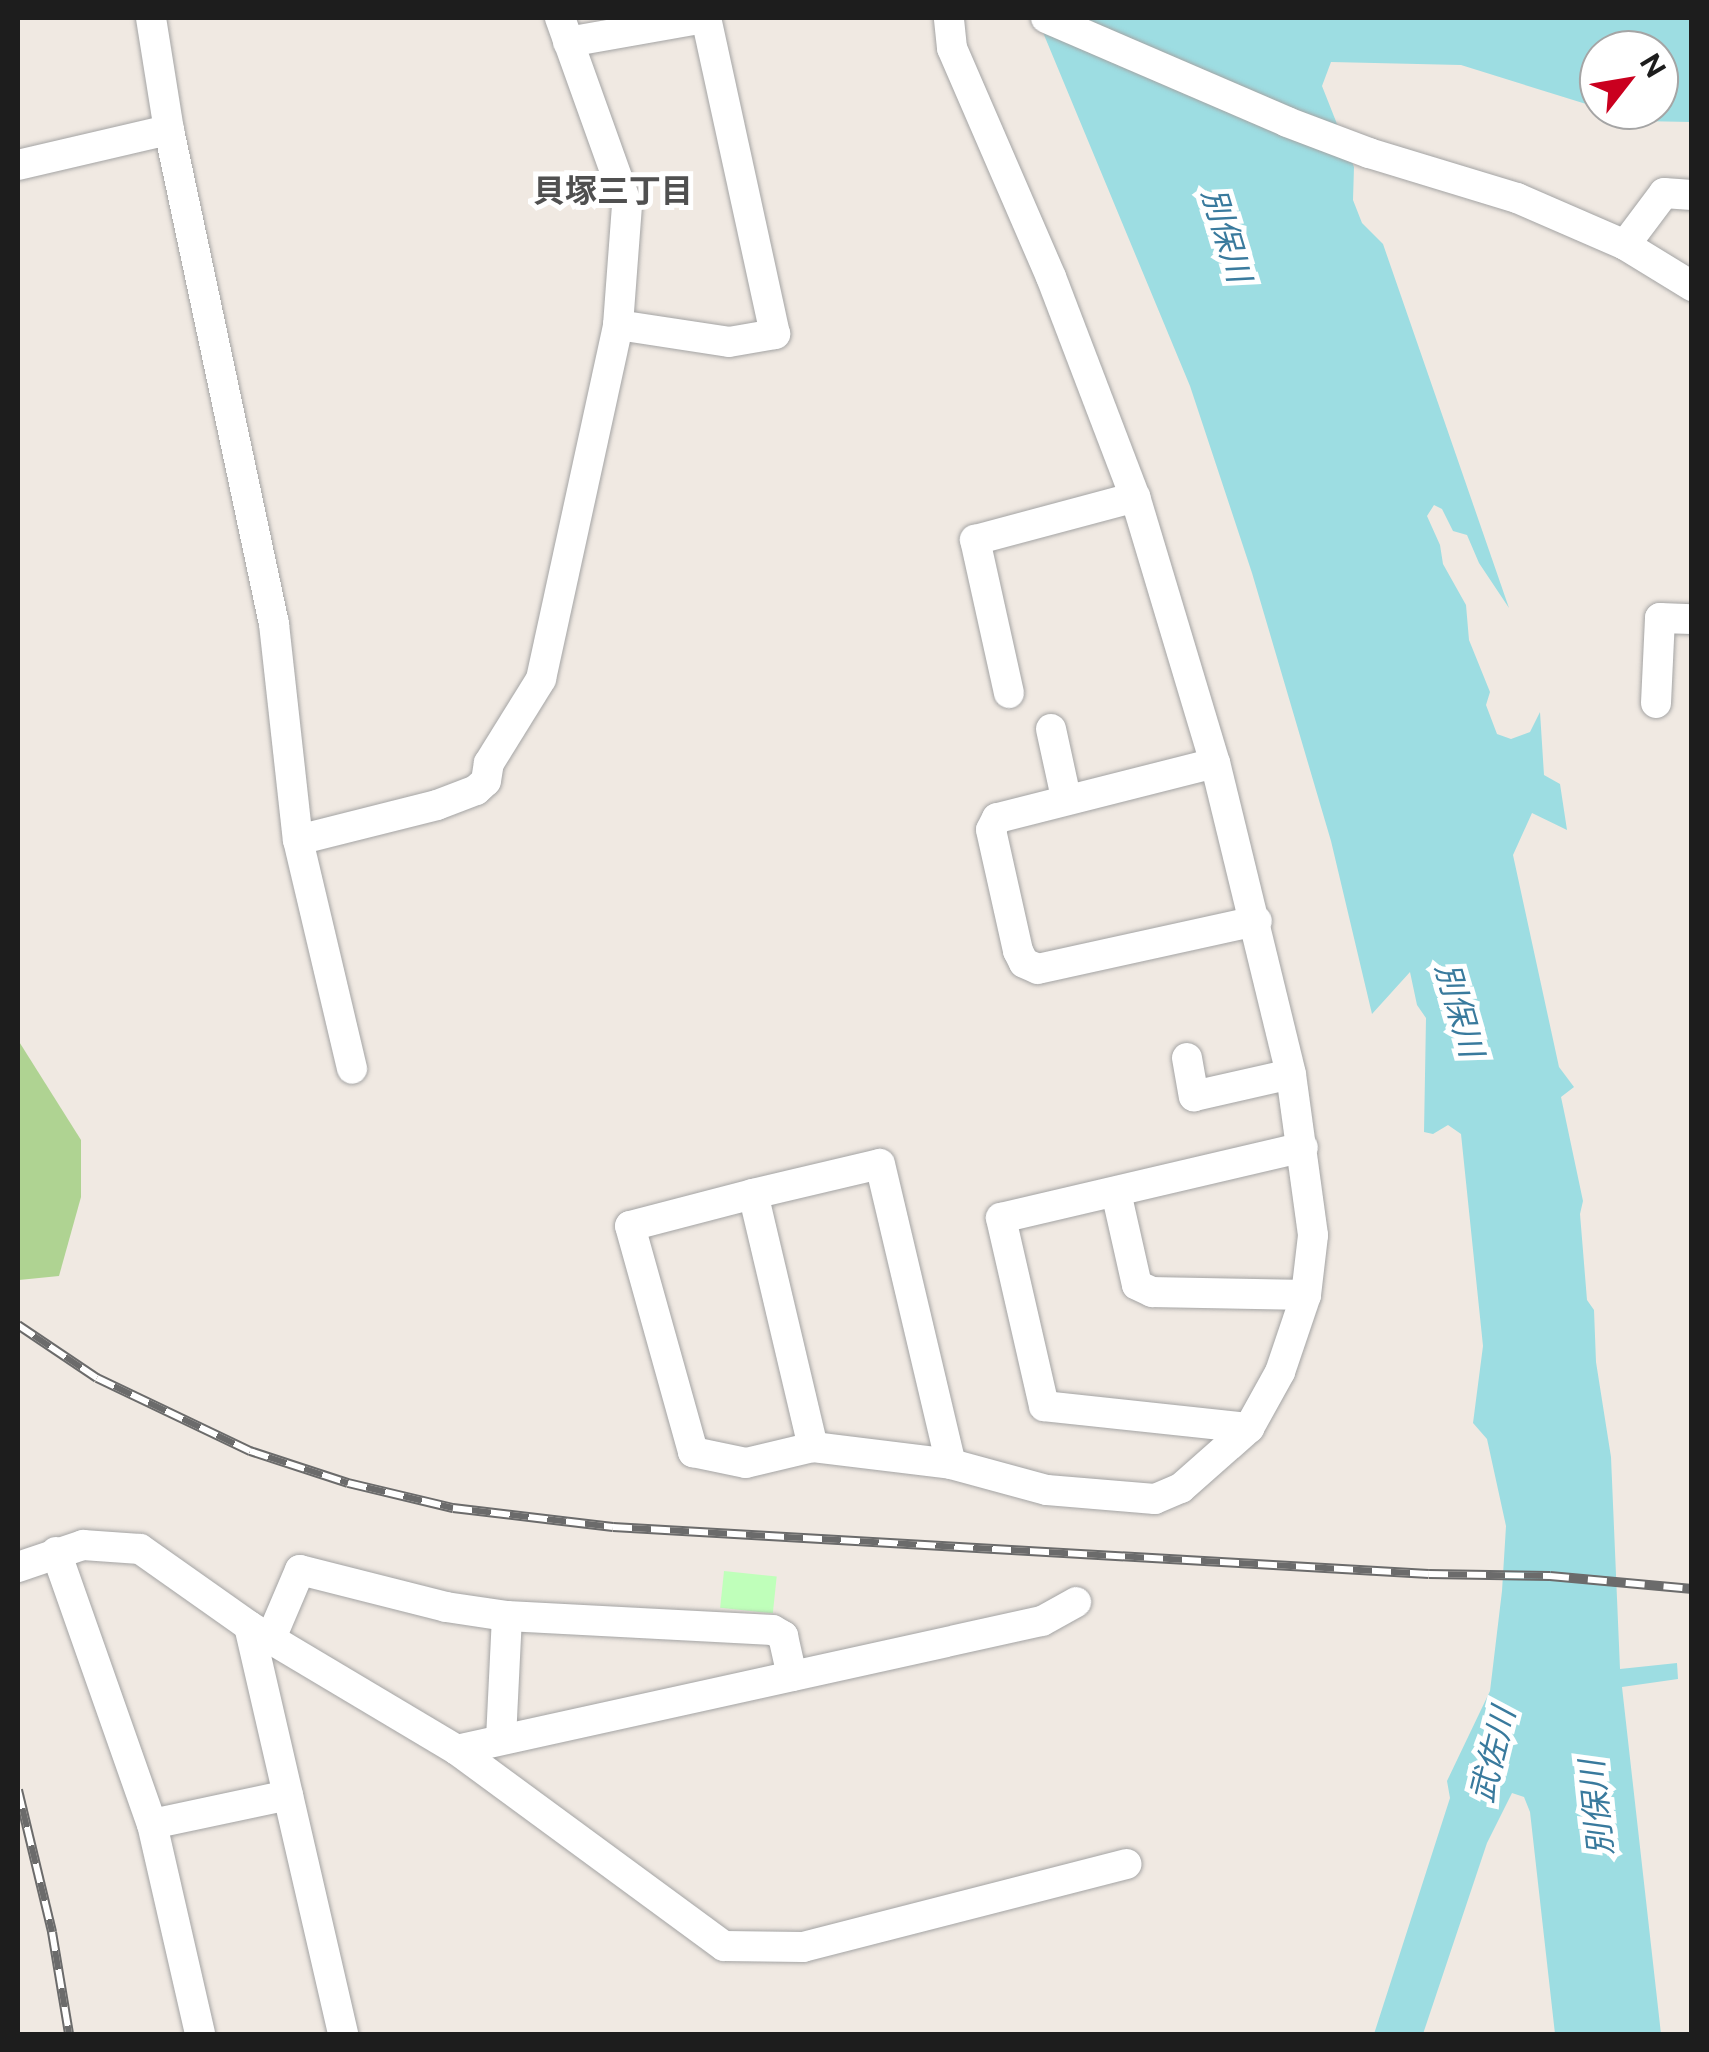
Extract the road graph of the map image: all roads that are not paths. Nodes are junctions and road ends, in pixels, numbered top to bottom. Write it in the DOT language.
graph roads {
  1 [pos="151,18"];
  2 [pos="705,18"];
  3 [pos="950,18"];
  4 [pos="1046,18"];
  5 [pos="564,30"];
  6 [pos="169,130"];
  7 [pos="18,165"];
  8 [pos="1692,195"];
  9 [pos="1625,245"];
  10 [pos="1692,286"];
  11 [pos="618,325"];
  12 [pos="1135,497"];
  13 [pos="1692,619"];
  14 [pos="1009,693"];
  15 [pos="1656,703"];
  16 [pos="1051,729"];
  17 [pos="1215,763"];
  18 [pos="1066,798"];
  19 [pos="298,840"];
  20 [pos="1256,921"];
  21 [pos="1187,1058"];
  22 [pos="352,1069"];
  23 [pos="1292,1074"];
  24 [pos="1303,1147"];
  25 [pos="1116,1192"];
  26 [pos="753,1194"];
  27 [pos="1306,1295"];
  28 [pos="1248,1428"];
  29 [pos="813,1448"];
  30 [pos="951,1464"];
  31 [pos="56,1552"];
  32 [pos="18,1566"];
  33 [pos="1076,1602"];
  34 [pos="507,1616"];
  35 [pos="260,1632"];
  36 [pos="792,1676"];
  37 [pos="502,1739"];
  38 [pos="457,1750"];
  39 [pos="288,1795"];
  40 [pos="152,1824"];
  41 [pos="1127,1864"];
  42 [pos="200,2034"];
  43 [pos="343,2034"];
  1 -- 6 [label="street"];
  2 -- 5 [label="street"];
  2 -- 11 [label="street"];
  3 -- 12 [label="street"];
  4 -- 9 [label="street"];
  5 -- 11 [label="street"];
  6 -- 7 [label="street"];
  6 -- 19 [label="street"];
  8 -- 9 [label="street"];
  9 -- 10 [label="street"];
  11 -- 19 [label="street"];
  12 -- 14 [label="street"];
  12 -- 17 [label="street"];
  13 -- 15 [label="street"];
  16 -- 18 [label="street"];
  17 -- 18 [label="street"];
  17 -- 20 [label="street"];
  18 -- 20 [label="street"];
  19 -- 22 [label="street"];
  20 -- 23 [label="street"];
  21 -- 23 [label="street"];
  23 -- 24 [label="street"];
  24 -- 25 [label="street"];
  24 -- 27 [label="street"];
  25 -- 27 [label="street"];
  25 -- 28 [label="street"];
  26 -- 29 [label="street"];
  26 -- 29 [label="street"];
  26 -- 30 [label="street"];
  27 -- 28 [label="street"];
  28 -- 30 [label="street"];
  29 -- 30 [label="street"];
  31 -- 32 [label="street"];
  31 -- 35 [label="street"];
  31 -- 40 [label="street"];
  33 -- 36 [label="street"];
  34 -- 35 [label="street"];
  34 -- 36 [label="street"];
  34 -- 37 [label="street"];
  35 -- 38 [label="street"];
  35 -- 39 [label="street"];
  36 -- 37 [label="street"];
  37 -- 38 [label="street"];
  38 -- 41 [label="street"];
  39 -- 40 [label="street"];
  39 -- 43 [label="street"];
  40 -- 42 [label="street"];
}
